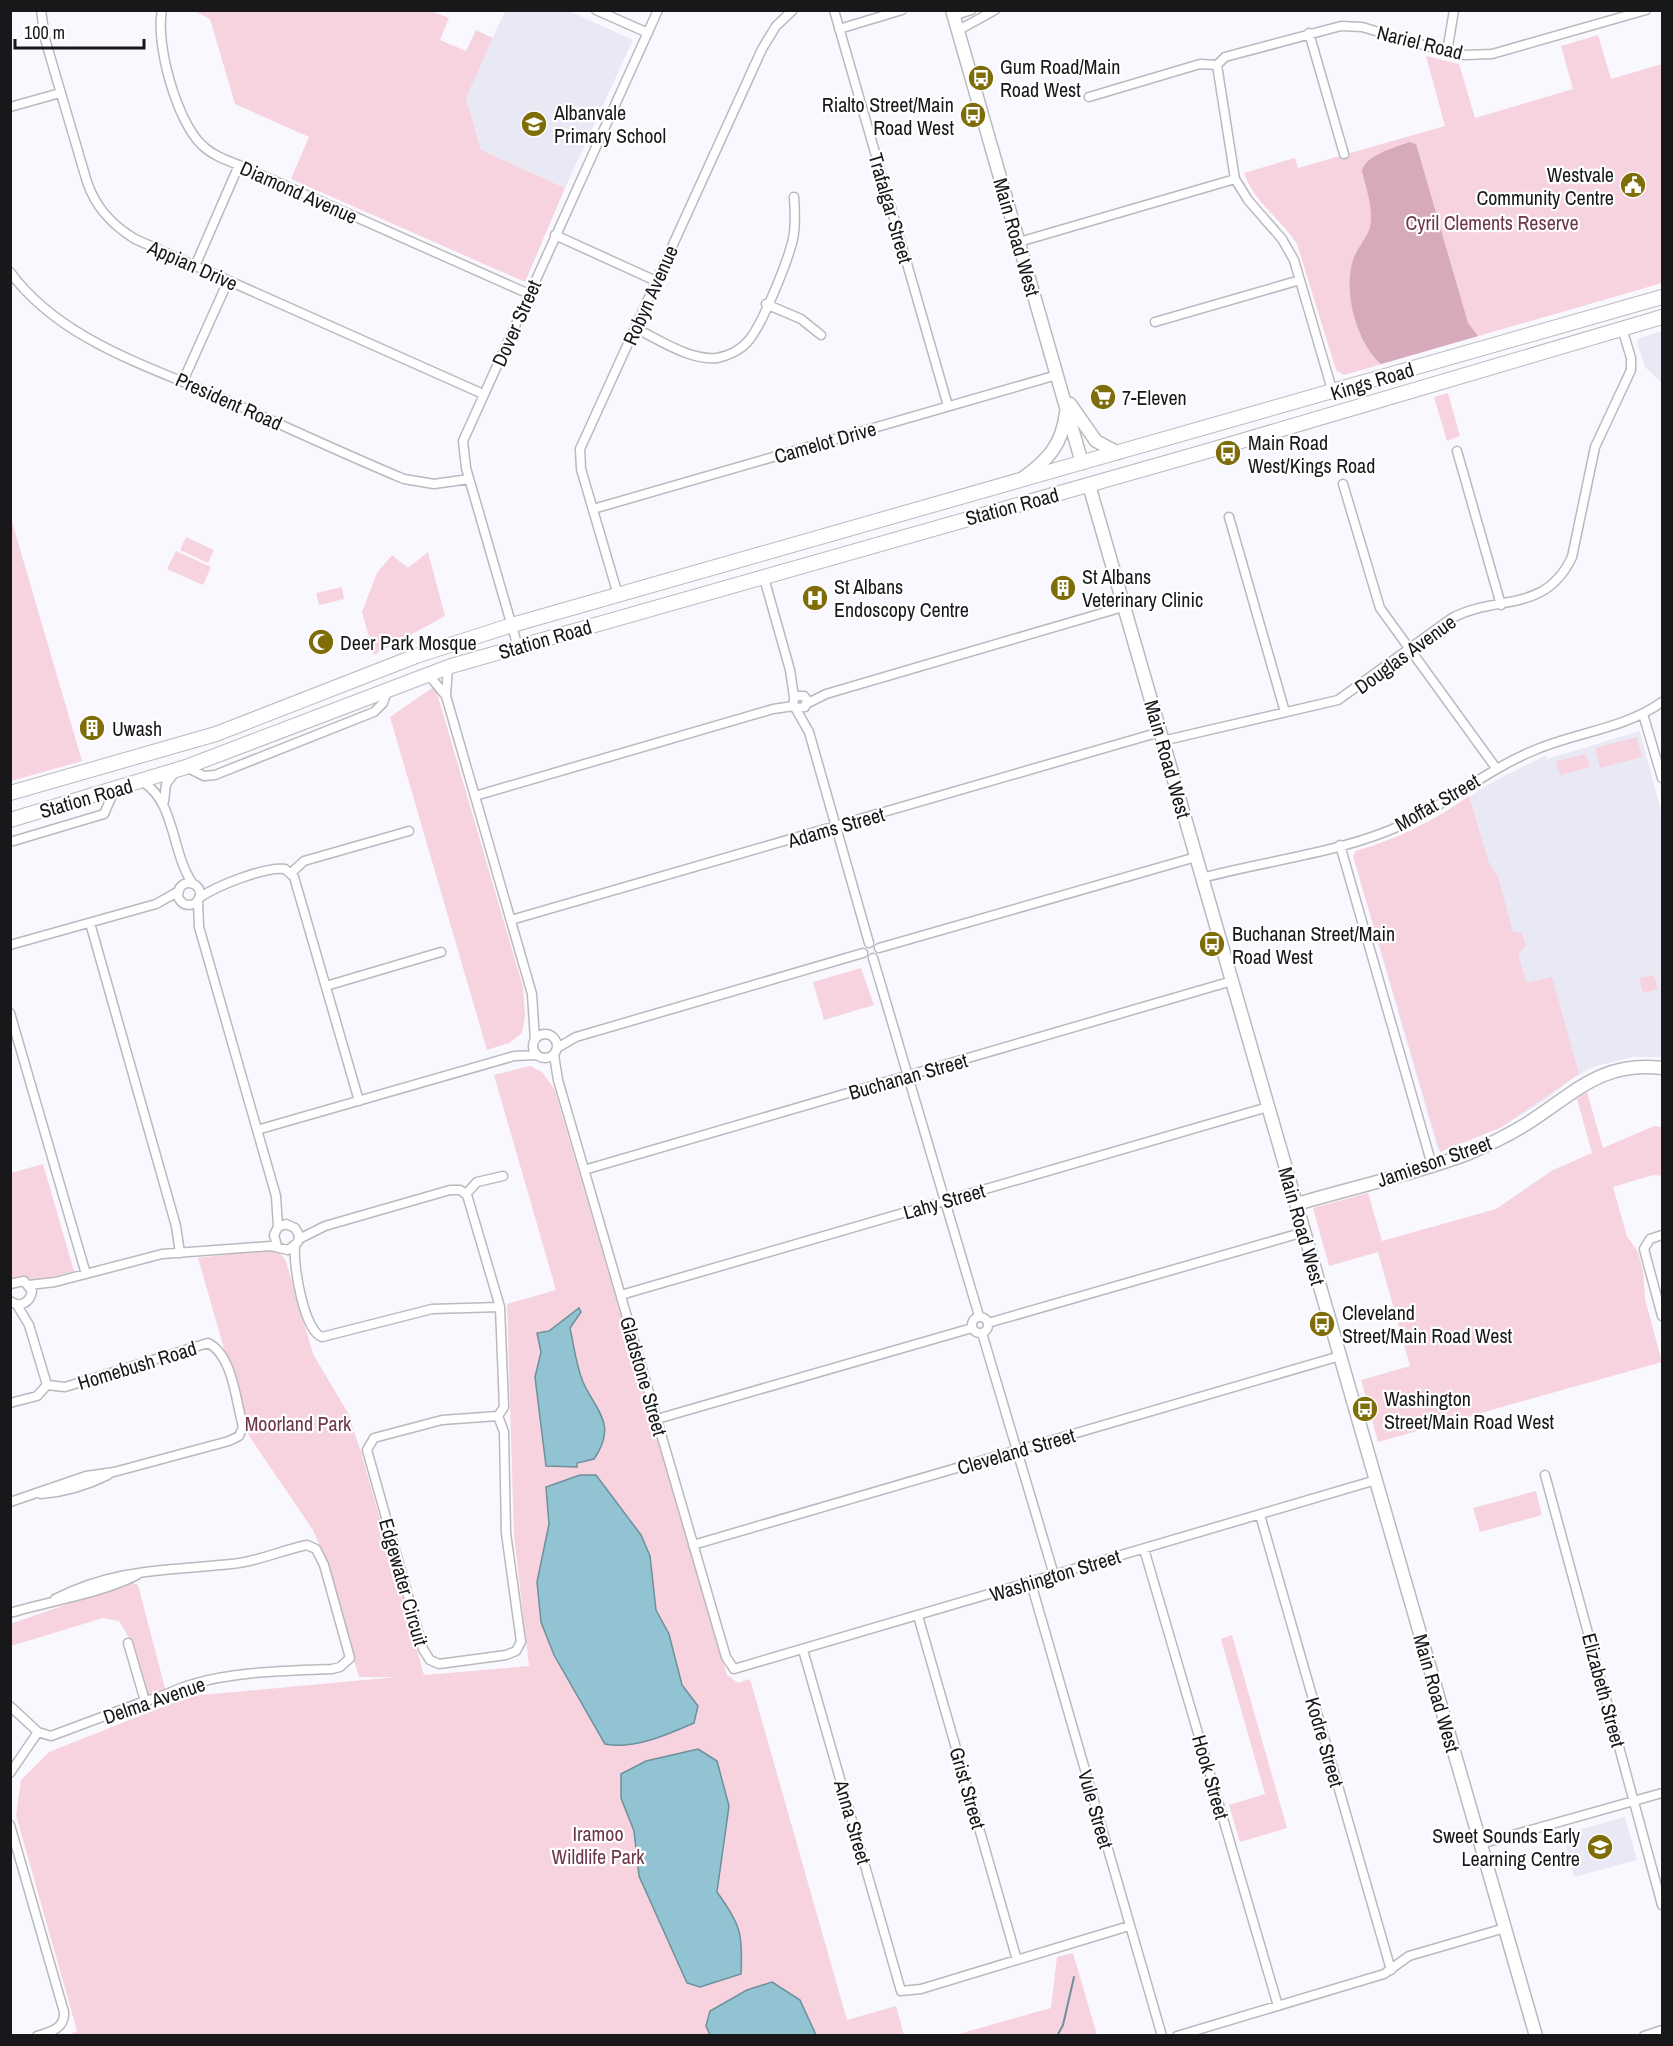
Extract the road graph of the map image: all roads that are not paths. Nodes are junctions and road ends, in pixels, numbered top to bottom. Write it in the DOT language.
graph roads {
  1 [pos="41,10"];
  2 [pos="162,10"];
  3 [pos="596,10"];
  4 [pos="658,10"];
  5 [pos="793,10"];
  6 [pos="834,10"];
  7 [pos="902,10"];
  8 [pos="971,10"];
  9 [pos="995,10"];
  10 [pos="1454,10"];
  11 [pos="1646,10"];
  12 [pos="952,13"];
  13 [pos="1627,13"];
  14 [pos="839,29"];
  15 [pos="957,30"];
  16 [pos="648,33"];
  17 [pos="1309,33"];
  18 [pos="1448,52"];
  19 [pos="1217,65"];
  20 [pos="60,93"];
  21 [pos="1089,97"];
  22 [pos="10,107"];
  23 [pos="1344,154"];
  24 [pos="239,165"];
  25 [pos="1235,179"];
  26 [pos="794,197"];
  27 [pos="555,235"];
  28 [pos="1019,242"];
  29 [pos="195,266"];
  30 [pos="10,272"];
  31 [pos="1300,280"];
  32 [pos="228,281"];
  33 [pos="656,281"];
  34 [pos="529,294"];
  35 [pos="1662,297"];
  36 [pos="766,304"];
  37 [pos="1617,310"];
  38 [pos="1662,316"];
  39 [pos="1155,322"];
  40 [pos="635,328"];
  41 [pos="1622,328"];
  42 [pos="821,335"];
  43 [pos="1057,375"];
  44 [pos="183,381"];
  45 [pos="1061,388"];
  46 [pos="1333,393"];
  47 [pos="483,394"];
  48 [pos="948,406"];
  49 [pos="1067,408"];
  50 [pos="1338,411"];
  51 [pos="1457,451"];
  52 [pos="1118,453"];
  53 [pos="1082,463"];
  54 [pos="469,478"];
  55 [pos="1020,480"];
  56 [pos="1343,484"];
  57 [pos="1089,485"];
  58 [pos="593,509"];
  59 [pos="1229,517"];
  60 [pos="757,555"];
  61 [pos="764,578"];
  62 [pos="618,596"];
  63 [pos="1501,605"];
  64 [pos="1123,607"];
  65 [pos="512,625"];
  66 [pos="518,646"];
  67 [pos="1409,649"];
  68 [pos="448,667"];
  69 [pos="428,674"];
  70 [pos="446,696"];
  71 [pos="799,702"];
  72 [pos="1662,702"];
  73 [pos="1285,712"];
  74 [pos="1643,714"];
  75 [pos="1161,736"];
  76 [pos="1496,768"];
  77 [pos="181,769"];
  78 [pos="1662,778"];
  79 [pos="143,782"];
  80 [pos="114,791"];
  81 [pos="10,793"];
  82 [pos="475,796"];
  83 [pos="164,805"];
  84 [pos="10,820"];
  85 [pos="837,826"];
  86 [pos="409,831"];
  87 [pos="10,842"];
  88 [pos="1340,845"];
  89 [pos="1196,857"];
  90 [pos="179,860"];
  91 [pos="291,873"];
  92 [pos="1202,878"];
  93 [pos="194,885"];
  94 [pos="223,885"];
  95 [pos="180,889"];
  96 [pos="198,899"];
  97 [pos="156,903"];
  98 [pos="184,903"];
  99 [pos="511,920"];
  100 [pos="90,923"];
  101 [pos="199,927"];
  102 [pos="869,943"];
  103 [pos="10,945"];
  104 [pos="879,948"];
  105 [pos="441,952"];
  106 [pos="863,953"];
  107 [pos="873,958"];
  108 [pos="1232,981"];
  109 [pos="326,986"];
  110 [pos="10,1013"];
  111 [pos="535,1017"];
  112 [pos="534,1041"];
  113 [pos="551,1047"];
  114 [pos="536,1055"];
  115 [pos="514,1056"];
  116 [pos="1662,1068"];
  117 [pos="908,1076"];
  118 [pos="359,1101"];
  119 [pos="1268,1107"];
  120 [pos="257,1130"];
  121 [pos="1432,1165"];
  122 [pos="584,1170"];
  123 [pos="503,1176"];
  124 [pos="466,1194"];
  125 [pos="276,1196"];
  126 [pos="945,1200"];
  127 [pos="1297,1204"];
  128 [pos="326,1226"];
  129 [pos="293,1227"];
  130 [pos="276,1231"];
  131 [pos="1304,1232"];
  132 [pos="1662,1235"];
  133 [pos="297,1243"];
  134 [pos="250,1247"];
  135 [pos="279,1248"];
  136 [pos="180,1253"];
  137 [pos="295,1273"];
  138 [pos="86,1274"];
  139 [pos="55,1282"];
  140 [pos="10,1284"];
  141 [pos="29,1285"];
  142 [pos="621,1295"];
  143 [pos="30,1298"];
  144 [pos="12,1302"];
  145 [pos="500,1307"];
  146 [pos="979,1316"];
  147 [pos="1662,1316"];
  148 [pos="988,1323"];
  149 [pos="29,1325"];
  150 [pos="972,1328"];
  151 [pos="982,1333"];
  152 [pos="1340,1356"];
  153 [pos="47,1385"];
  154 [pos="10,1403"];
  155 [pos="498,1416"];
  156 [pos="657,1419"];
  157 [pos="1017,1450"];
  158 [pos="1545,1475"];
  159 [pos="1376,1480"];
  160 [pos="10,1502"];
  161 [pos="1260,1515"];
  162 [pos="693,1545"];
  163 [pos="1144,1549"];
  164 [pos="1054,1575"];
  165 [pos="1031,1583"];
  166 [pos="10,1613"];
  167 [pos="918,1616"];
  168 [pos="128,1643"];
  169 [pos="803,1650"];
  170 [pos="734,1669"];
  171 [pos="145,1701"];
  172 [pos="10,1706"];
  173 [pos="38,1732"];
  174 [pos="10,1773"];
  175 [pos="1662,1793"];
  176 [pos="1634,1801"];
  177 [pos="10,1826"];
  178 [pos="1481,1844"];
  179 [pos="1662,1905"];
  180 [pos="1130,1926"];
  181 [pos="1505,1928"];
  182 [pos="1017,1960"];
  183 [pos="1391,1970"];
  184 [pos="1278,2006"];
  185 [pos="1662,2030"];
  186 [pos="37,2036"];
  187 [pos="1162,2036"];
  188 [pos="1177,2036"];
  189 [pos="1536,2036"];
  190 [pos="1644,2036"];
  1 -- 20 [label="street, Appian Drive"];
  2 -- 24 [label="street, Diamond Avenue"];
  3 -- 16 [label="street"];
  4 -- 16 [label="street, Dover Street"];
  5 -- 33 [label="street, Robyn Avenue"];
  6 -- 14 [label="street, Trafalgar Street"];
  7 -- 14 [label="street"];
  8 -- 12 [label="street"];
  9 -- 15 [label="street"];
  10 -- 18 [label="street"];
  11 -- 13 [label="street, Nariel Road"];
  12 -- 15 [label="main road, Main Road West"];
  13 -- 18 [label="street, Nariel Road"];
  14 -- 48 [label="street, Trafalgar Street"];
  15 -- 28 [label="main road, Main Road West"];
  16 -- 27 [label="street, Dover Street"];
  17 -- 18 [label="street, Nariel Road"];
  17 -- 19 [label="street, Nariel Road"];
  17 -- 23 [label="street"];
  19 -- 21 [label="street"];
  19 -- 25 [label="street"];
  20 -- 22 [label="street"];
  20 -- 29 [label="street, Appian Drive"];
  24 -- 29 [label="street"];
  24 -- 34 [label="street, Diamond Avenue"];
  25 -- 28 [label="street"];
  25 -- 31 [label="street"];
  26 -- 36 [label="street"];
  27 -- 33 [label="street"];
  27 -- 34 [label="street, Dover Street"];
  28 -- 43 [label="main road, Main Road West"];
  29 -- 32 [label="street, Appian Drive"];
  30 -- 44 [label="street, President Road"];
  31 -- 39 [label="street"];
  31 -- 46 [label="street"];
  32 -- 44 [label="street"];
  32 -- 47 [label="street, Appian Drive"];
  33 -- 40 [label="street, Robyn Avenue"];
  34 -- 47 [label="street, Dover Street"];
  35 -- 37 [label="main road, Kings Road"];
  36 -- 40 [label="street"];
  36 -- 42 [label="street"];
  37 -- 41 [label="main road"];
  37 -- 46 [label="main road, Kings Road"];
  38 -- 41 [label="main road, Kings Road"];
  40 -- 58 [label="street, Robyn Avenue"];
  41 -- 50 [label="main road, Kings Road"];
  41 -- 63 [label="street, Douglas Avenue"];
  43 -- 45 [label="main road, Main Road West"];
  43 -- 48 [label="street, Camelot Drive"];
  44 -- 54 [label="street, President Road"];
  45 -- 49 [label="main road, Main Road West"];
  45 -- 52 [label="main road"];
  46 -- 50 [label="main road"];
  46 -- 52 [label="main road, Kings Road"];
  47 -- 54 [label="street, Dover Street"];
  48 -- 58 [label="street, Camelot Drive"];
  49 -- 53 [label="main road, Main Road West"];
  49 -- 55 [label="main road"];
  50 -- 57 [label="main road, Kings Road"];
  51 -- 63 [label="street"];
  52 -- 53 [label="main road, Kings Road"];
  53 -- 55 [label="main road, Station Road"];
  53 -- 57 [label="main road"];
  54 -- 65 [label="street, Dover Street"];
  55 -- 60 [label="main road, Station Road"];
  56 -- 67 [label="street"];
  57 -- 61 [label="main road, Station Road"];
  57 -- 64 [label="main road, Main Road West"];
  58 -- 62 [label="street, Robyn Avenue"];
  59 -- 73 [label="street"];
  60 -- 61 [label="main road"];
  60 -- 62 [label="main road, Station Road"];
  61 -- 66 [label="main road, Station Road"];
  61 -- 71 [label="street"];
  62 -- 65 [label="main road, Station Road"];
  63 -- 67 [label="street, Douglas Avenue"];
  64 -- 71 [label="street"];
  64 -- 75 [label="main road, Main Road West"];
  65 -- 66 [label="street, Dover Street"];
  65 -- 81 [label="main road, Station Road"];
  66 -- 68 [label="main road, Station Road"];
  67 -- 73 [label="street, Douglas Avenue"];
  67 -- 76 [label="street"];
  68 -- 69 [label="main road, Station Road"];
  68 -- 70 [label="street, Gladstone Street"];
  69 -- 70 [label="street, Gladstone Street"];
  69 -- 77 [label="main road, Station Road"];
  70 -- 82 [label="street, Gladstone Street"];
  71 -- 82 [label="street"];
  71 -- 85 [label="street"];
  72 -- 74 [label="street, Moffat Street"];
  73 -- 75 [label="street, Douglas Avenue"];
  74 -- 76 [label="street, Moffat Street"];
  74 -- 78 [label="street"];
  75 -- 85 [label="street, Adams Street"];
  75 -- 89 [label="main road, Main Road West"];
  76 -- 88 [label="street, Moffat Street"];
  77 -- 79 [label="main road, Station Road"];
  77 -- 83 [label="street"];
  79 -- 80 [label="main road, Station Road"];
  79 -- 83 [label="street"];
  80 -- 84 [label="main road, Station Road"];
  80 -- 87 [label="street"];
  82 -- 99 [label="street, Gladstone Street"];
  83 -- 90 [label="street"];
  85 -- 99 [label="street, Adams Street"];
  85 -- 102 [label="street"];
  86 -- 91 [label="street"];
  88 -- 92 [label="street, Moffat Street"];
  88 -- 121 [label="street"];
  89 -- 92 [label="main road, Main Road West"];
  89 -- 104 [label="street"];
  90 -- 93 [label="street"];
  90 -- 95 [label="street"];
  91 -- 94 [label="street"];
  91 -- 109 [label="street"];
  92 -- 108 [label="main road, Main Road West"];
  93 -- 94 [label="street"];
  93 -- 95 [label="street"];
  93 -- 96 [label="street"];
  94 -- 96 [label="street"];
  95 -- 97 [label="street"];
  95 -- 98 [label="street"];
  96 -- 98 [label="street"];
  96 -- 101 [label="street"];
  97 -- 98 [label="street"];
  97 -- 100 [label="street"];
  98 -- 101 [label="street"];
  99 -- 111 [label="street, Gladstone Street"];
  100 -- 103 [label="street"];
  100 -- 136 [label="street"];
  101 -- 120 [label="street"];
  102 -- 104 [label="street"];
  102 -- 106 [label="street"];
  104 -- 107 [label="street"];
  105 -- 109 [label="street"];
  106 -- 107 [label="street"];
  106 -- 113 [label="street"];
  107 -- 117 [label="street"];
  108 -- 117 [label="street, Buchanan Street"];
  108 -- 119 [label="main road, Main Road West"];
  109 -- 118 [label="street"];
  110 -- 138 [label="street"];
  111 -- 112 [label="street, Gladstone Street"];
  111 -- 113 [label="street, Gladstone Street"];
  112 -- 113 [label="street"];
  112 -- 114 [label="street, Gladstone Street"];
  112 -- 115 [label="street"];
  113 -- 114 [label="street"];
  113 -- 122 [label="street, Gladstone Street"];
  114 -- 115 [label="street"];
  115 -- 118 [label="street"];
  116 -- 121 [label="main road, Jamieson Street"];
  117 -- 122 [label="street, Buchanan Street"];
  117 -- 126 [label="street"];
  118 -- 120 [label="street"];
  119 -- 126 [label="street, Lahy Street"];
  119 -- 127 [label="main road, Main Road West"];
  120 -- 125 [label="street"];
  121 -- 127 [label="main road, Jamieson Street"];
  122 -- 142 [label="street, Gladstone Street"];
  123 -- 124 [label="street"];
  124 -- 128 [label="street"];
  124 -- 145 [label="street"];
  125 -- 129 [label="street"];
  125 -- 130 [label="street"];
  126 -- 142 [label="street, Lahy Street"];
  126 -- 146 [label="street"];
  127 -- 131 [label="main road, Main Road West"];
  128 -- 129 [label="street"];
  128 -- 133 [label="street"];
  129 -- 130 [label="street"];
  129 -- 133 [label="street"];
  130 -- 134 [label="street"];
  130 -- 135 [label="street"];
  131 -- 148 [label="street"];
  131 -- 152 [label="main road, Main Road West"];
  132 -- 147 [label="street"];
  133 -- 135 [label="street"];
  133 -- 137 [label="street"];
  134 -- 135 [label="street"];
  134 -- 136 [label="street"];
  135 -- 137 [label="street"];
  136 -- 138 [label="street"];
  137 -- 145 [label="street"];
  138 -- 139 [label="street"];
  139 -- 141 [label="street"];
  139 -- 143 [label="street"];
  140 -- 141 [label="street"];
  141 -- 143 [label="street"];
  142 -- 156 [label="street, Gladstone Street"];
  143 -- 144 [label="street"];
  143 -- 149 [label="street"];
  144 -- 149 [label="street"];
  145 -- 155 [label="street"];
  146 -- 148 [label="street"];
  146 -- 150 [label="street"];
  148 -- 151 [label="street"];
  149 -- 153 [label="street"];
  150 -- 151 [label="street"];
  150 -- 156 [label="street"];
  151 -- 157 [label="street"];
  152 -- 157 [label="street, Cleveland Street"];
  152 -- 159 [label="main road, Main Road West"];
  153 -- 154 [label="street"];
  153 -- 160 [label="street, Homebush Road"];
  155 -- 155 [label="street, Edgewater Circuit"];
  156 -- 162 [label="street, Gladstone Street"];
  157 -- 162 [label="street, Cleveland Street"];
  157 -- 164 [label="street"];
  158 -- 176 [label="street, Elizabeth Street"];
  159 -- 161 [label="street, Washington Street"];
  159 -- 178 [label="main road, Main Road West"];
  161 -- 163 [label="street, Washington Street"];
  161 -- 183 [label="street, Kodre Street"];
  162 -- 170 [label="street, Gladstone Street"];
  163 -- 164 [label="street, Washington Street"];
  163 -- 184 [label="street, Hook Street"];
  164 -- 165 [label="street, Washington Street"];
  165 -- 167 [label="street, Washington Street"];
  165 -- 180 [label="street, Vule Street"];
  166 -- 171 [label="street, Delma Avenue"];
  167 -- 169 [label="street, Washington Street"];
  167 -- 182 [label="street, Grist Street"];
  168 -- 171 [label="street"];
  169 -- 170 [label="street, Washington Street"];
  169 -- 182 [label="street, Anna Street"];
  171 -- 173 [label="street, Delma Avenue"];
  172 -- 173 [label="street"];
  173 -- 174 [label="street"];
  175 -- 176 [label="street"];
  176 -- 178 [label="street"];
  176 -- 179 [label="street, Elizabeth Street"];
  177 -- 186 [label="street"];
  178 -- 181 [label="main road, Main Road West"];
  180 -- 182 [label="street"];
  180 -- 187 [label="street, Vule Street"];
  181 -- 183 [label="street"];
  181 -- 189 [label="main road, Main Road West"];
  183 -- 184 [label="street"];
  184 -- 188 [label="street"];
  185 -- 190 [label="street"];
}
